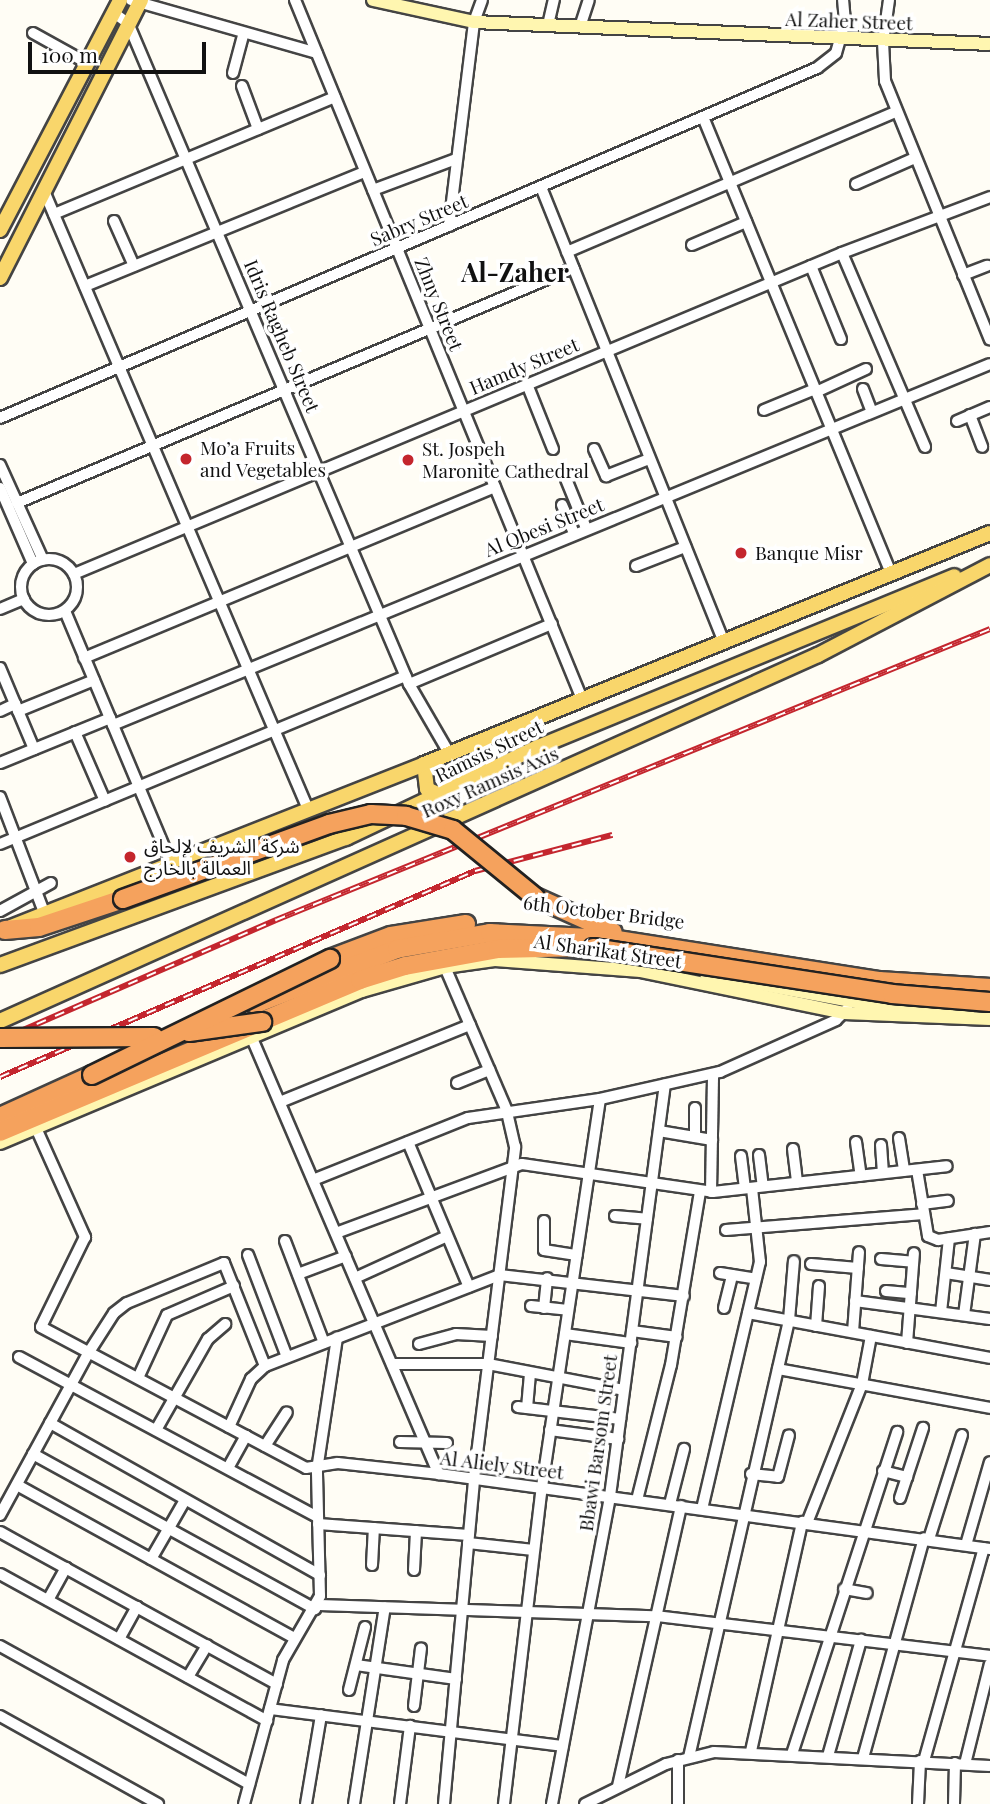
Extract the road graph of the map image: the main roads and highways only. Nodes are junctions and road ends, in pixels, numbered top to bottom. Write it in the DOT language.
graph roads {
  1 [pos="374,0"];
  2 [pos="137,1"];
  3 [pos="397,3"];
  4 [pos="117,7"];
  5 [pos="990,44"];
  6 [pos="1,227"];
  7 [pos="0,278"];
  8 [pos="990,533"];
  9 [pos="990,563"];
  10 [pos="424,764"];
  11 [pos="442,796"];
  12 [pos="340,798"];
  13 [pos="346,838"];
  14 [pos="2,931"];
  15 [pos="613,932"];
  16 [pos="0,965"];
  17 [pos="840,975"];
  18 [pos="990,980"];
  19 [pos="880,981"];
  20 [pos="990,990"];
  21 [pos="990,1002"];
  22 [pos="847,1008"];
  23 [pos="990,1009"];
  24 [pos="990,1019"];
  25 [pos="0,1021"];
  26 [pos="256,1029"];
  27 [pos="0,1038"];
  28 [pos="142,1039"];
  29 [pos="0,1117"];
  30 [pos="0,1134"];
  31 [pos="0,1143"];
  1 -- 3 [label="main road, Al Zaher Street"];
  2 -- 7 [label="main road"];
  3 -- 5 [label="main road, Al Zaher Street"];
  4 -- 6 [label="main road"];
  8 -- 10 [label="main road, Ramsis Street"];
  9 -- 11 [label="main road, Ramsis Street"];
  9 -- 25 [label="main road, Roxy Ramsis Axis"];
  10 -- 11 [label="main road"];
  10 -- 12 [label="main road, Ramsis Street"];
  11 -- 13 [label="main road, Ramsis Street"];
  12 -- 13 [label="main road"];
  12 -- 14 [label="main road, Ramsis Street"];
  13 -- 16 [label="main road, Ramsis Street"];
  14 -- 15 [label="highway, bridge"];
  15 -- 18 [label="highway, 6th October Bridge"];
  15 -- 29 [label="highway, 6th October Bridge, bridge"];
  17 -- 19 [label="highway"];
  17 -- 22 [label="main road"];
  17 -- 28 [label="highway, bridge"];
  19 -- 20 [label="highway"];
  19 -- 22 [label="main road"];
  20 -- 22 [label="main road"];
  21 -- 26 [label="highway, 6th October Bridge, bridge"];
  22 -- 23 [label="main road, Al Sharikat Street"];
  22 -- 24 [label="main road, Al Sharikat Street"];
  22 -- 26 [label="main road, Al Sharikat Street"];
  22 -- 30 [label="main road, Al Sharikat Street"];
  26 -- 28 [label="highway, bridge"];
  26 -- 30 [label="highway, 6th October Bridge, bridge"];
  26 -- 31 [label="main road, Al Sharikat Street"];
  27 -- 28 [label="highway, bridge"];
}
